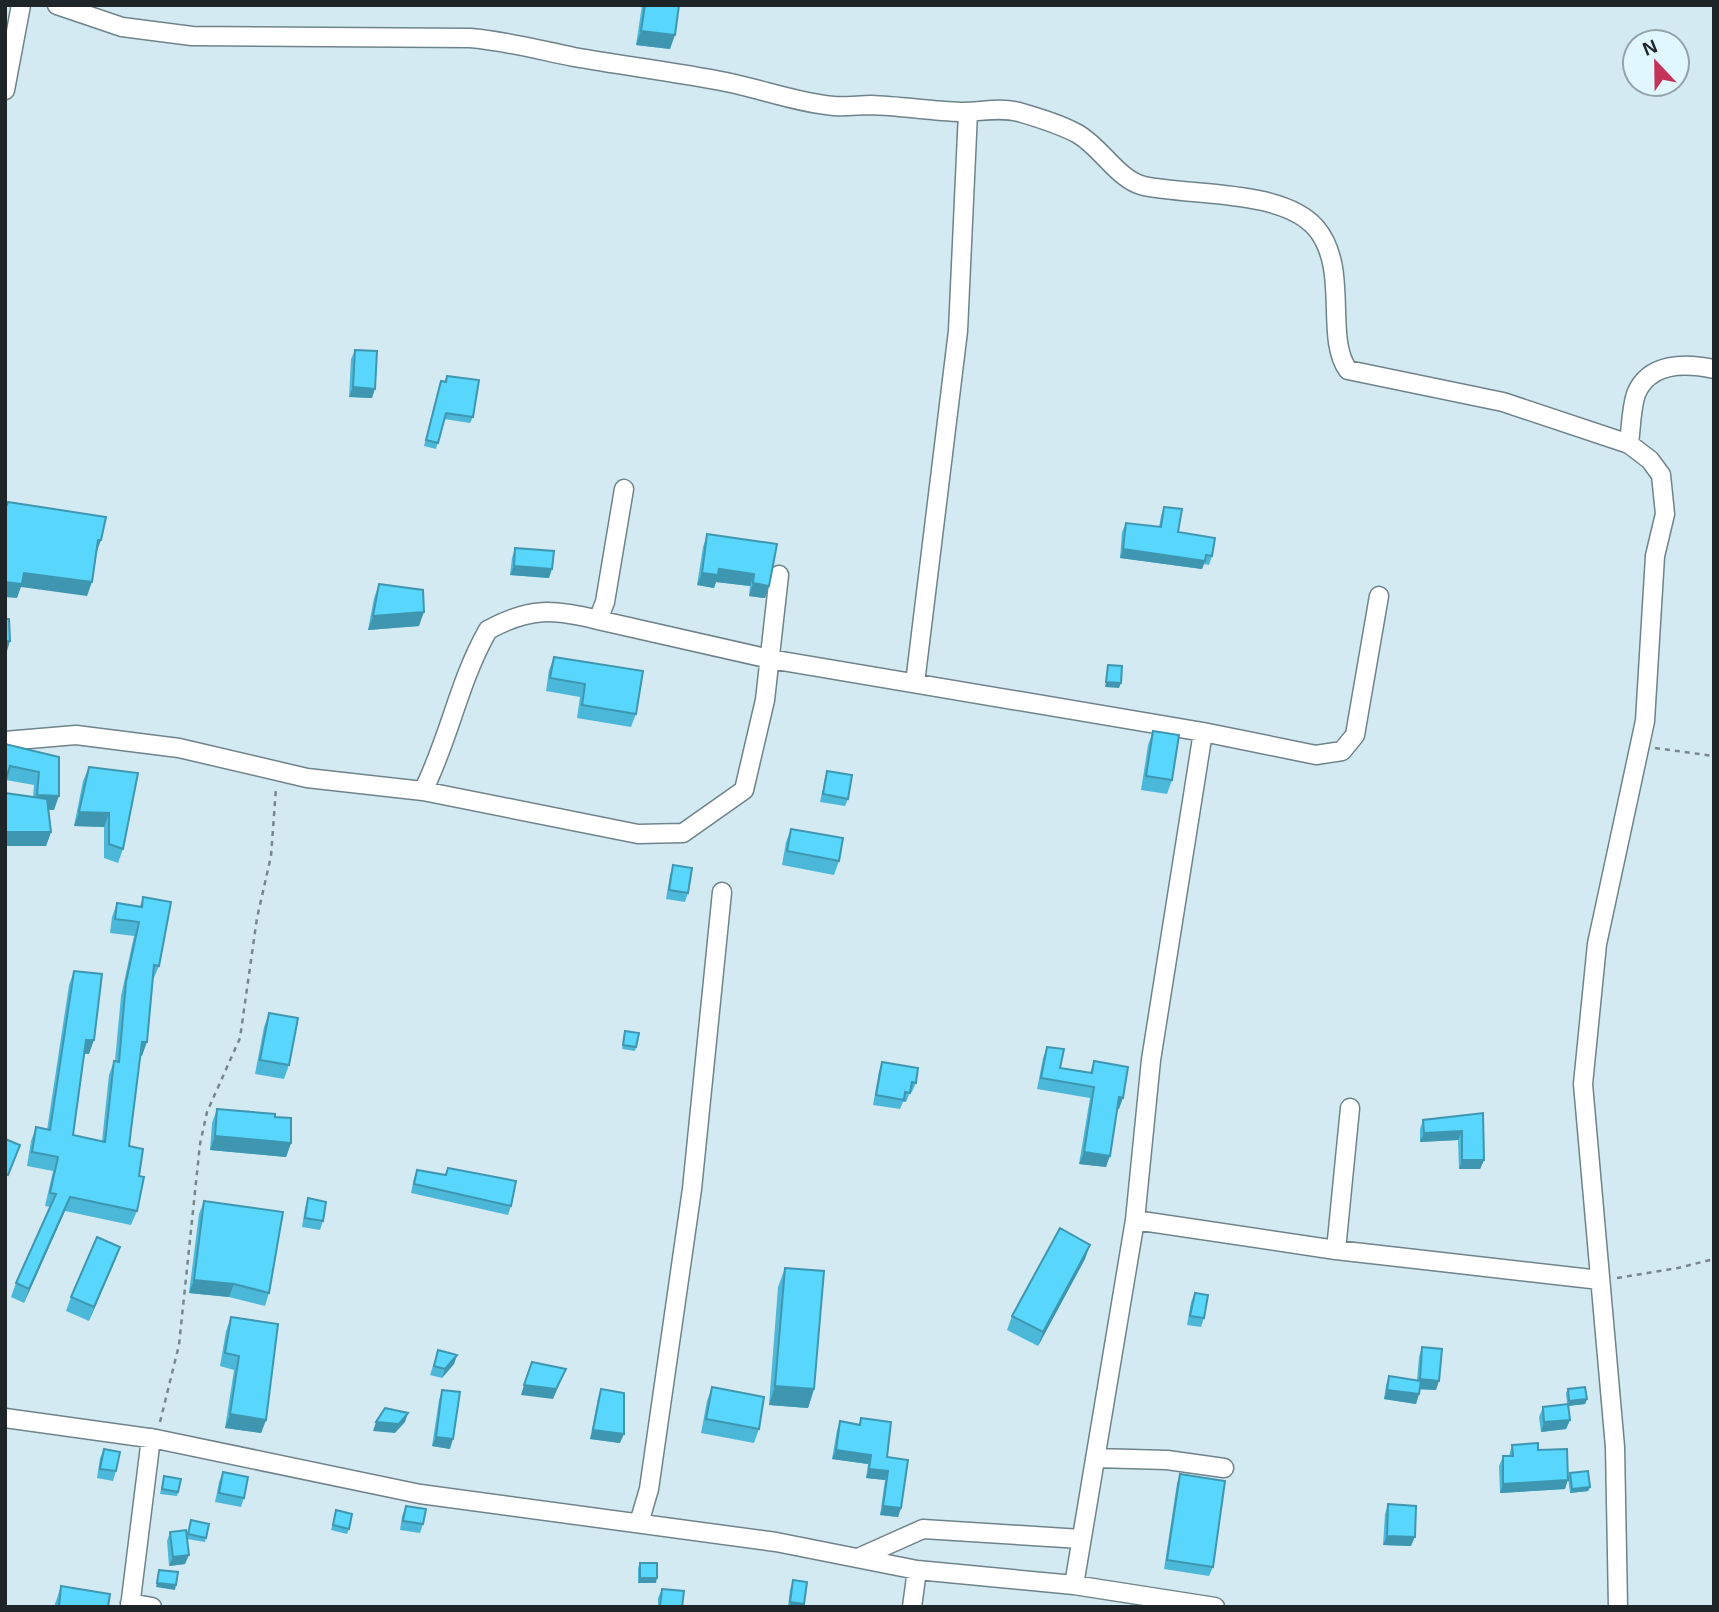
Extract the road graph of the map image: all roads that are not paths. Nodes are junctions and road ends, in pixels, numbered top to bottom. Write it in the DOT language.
graph roads {
  1 [pos="21,5"];
  2 [pos="57,5"];
  3 [pos="5,90"];
  4 [pos="968,112"];
  5 [pos="1714,369"];
  6 [pos="1629,444"];
  7 [pos="624,489"];
  8 [pos="779,575"];
  9 [pos="1379,596"];
  10 [pos="598,621"];
  11 [pos="770,659"];
  12 [pos="915,683"];
  13 [pos="1203,732"];
  14 [pos="5,741"];
  15 [pos="423,791"];
  16 [pos="722,892"];
  17 [pos="1350,1108"];
  18 [pos="1135,1220"];
  19 [pos="1336,1250"];
  20 [pos="1600,1280"];
  21 [pos="5,1418"];
  22 [pos="154,1438"];
  23 [pos="1095,1458"];
  24 [pos="1224,1468"];
  25 [pos="639,1523"];
  26 [pos="1081,1539"];
  27 [pos="858,1558"];
  28 [pos="917,1570"];
  29 [pos="1073,1585"];
  30 [pos="130,1605"];
  31 [pos="152,1607"];
  32 [pos="912,1607"];
  33 [pos="1215,1607"];
  34 [pos="1618,1607"];
  1 -- 3 [label="street"];
  2 -- 4 [label="street"];
  4 -- 6 [label="street"];
  4 -- 12 [label="street"];
  5 -- 6 [label="street"];
  6 -- 20 [label="street"];
  7 -- 10 [label="street"];
  8 -- 11 [label="street"];
  9 -- 13 [label="street"];
  10 -- 11 [label="street"];
  10 -- 15 [label="street"];
  11 -- 12 [label="street"];
  11 -- 15 [label="street"];
  12 -- 13 [label="street"];
  13 -- 18 [label="street"];
  14 -- 15 [label="street"];
  16 -- 25 [label="street"];
  17 -- 19 [label="street"];
  18 -- 19 [label="street"];
  18 -- 23 [label="street"];
  19 -- 20 [label="street"];
  20 -- 34 [label="street"];
  21 -- 22 [label="street"];
  22 -- 25 [label="street"];
  22 -- 30 [label="street"];
  23 -- 24 [label="street"];
  23 -- 26 [label="street"];
  25 -- 27 [label="street"];
  26 -- 27 [label="street"];
  26 -- 29 [label="street"];
  27 -- 28 [label="street"];
  28 -- 29 [label="street"];
  28 -- 32 [label="street"];
  29 -- 33 [label="street"];
  30 -- 31 [label="street"];
}
